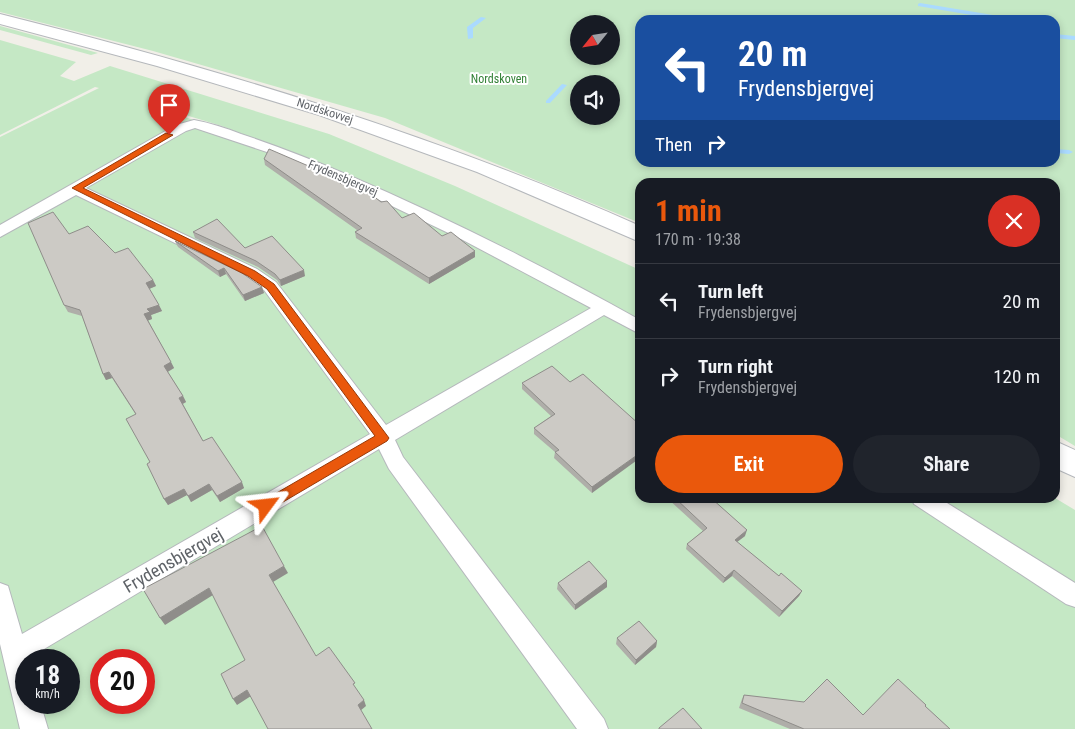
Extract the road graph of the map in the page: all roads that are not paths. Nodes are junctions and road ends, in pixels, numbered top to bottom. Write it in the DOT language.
graph roads {
  1 [pos="0,19"];
  2 [pos="76,188"];
  3 [pos="0,232"];
  4 [pos="635,233"];
  5 [pos="605,308"];
  6 [pos="635,325"];
  7 [pos="382,438"];
  8 [pos="1060,456"];
  9 [pos="1075,465"];
  10 [pos="930,503"];
  11 [pos="0,594"];
  12 [pos="1075,596"];
  13 [pos="20,649"];
  14 [pos="15,652"];
  15 [pos="30,714"];
  16 [pos="34,729"];
  17 [pos="594,729"];
  1 -- 4 [label="street, Nordskovvej"];
  2 -- 3 [label="lane, Frydensbjergvej"];
  2 -- 5 [label="lane, Frydensbjergvej"];
  2 -- 7 [label="lane"];
  5 -- 6 [label="lane, Frydensbjergvej"];
  5 -- 7 [label="lane, Frydensbjergvej"];
  7 -- 13 [label="lane, Frydensbjergvej"];
  7 -- 17 [label="lane"];
  8 -- 9 [label="street"];
  10 -- 12 [label="lane"];
  11 -- 14 [label="lane"];
  15 -- 16 [label="lane"];
}
